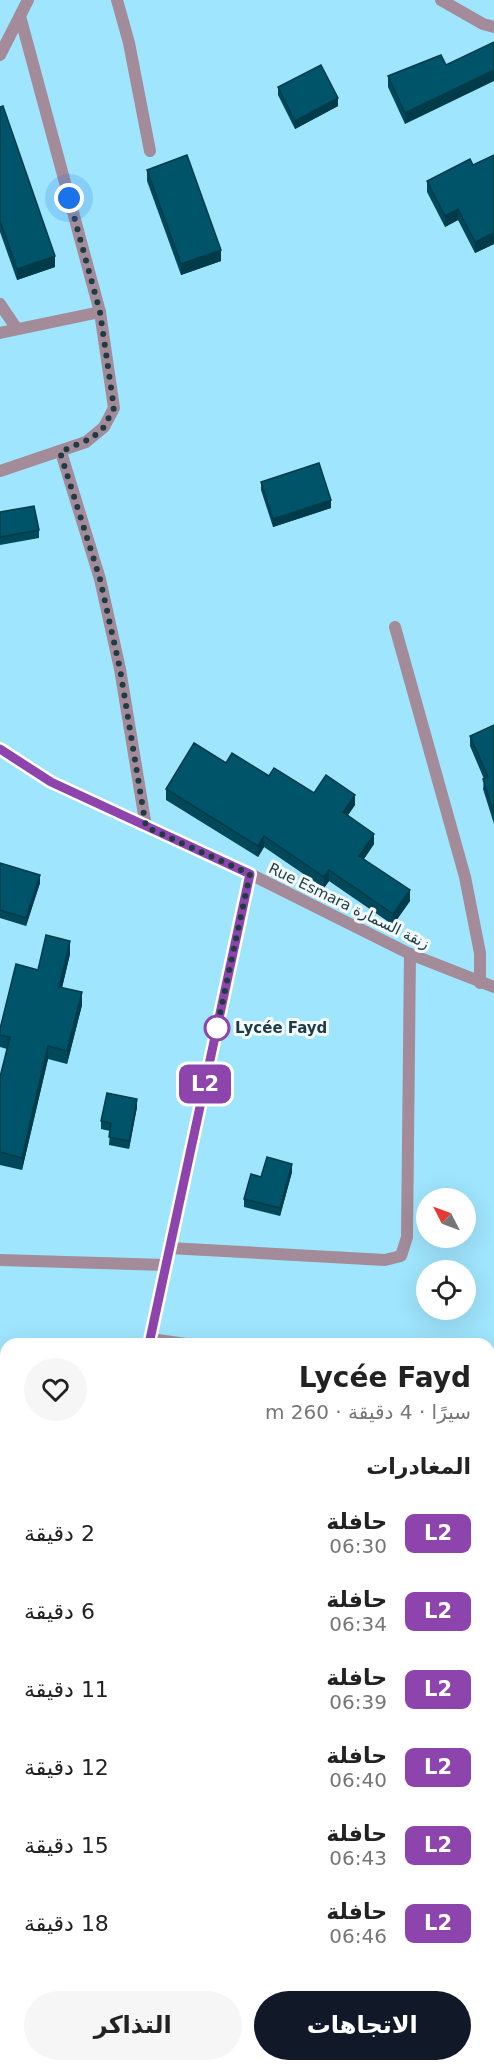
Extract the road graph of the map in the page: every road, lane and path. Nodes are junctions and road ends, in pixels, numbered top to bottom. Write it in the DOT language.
graph roads {
  1 [pos="28,0"];
  2 [pos="117,0"];
  3 [pos="441,0"];
  4 [pos="20,16"];
  5 [pos="494,27"];
  6 [pos="0,55"];
  7 [pos="150,151"];
  8 [pos="0,304"];
  9 [pos="100,312"];
  10 [pos="17,329"];
  11 [pos="0,333"];
  12 [pos="60,452"];
  13 [pos="0,471"];
  14 [pos="394,627"];
  15 [pos="0,749"];
  16 [pos="146,827"];
  17 [pos="250,874"];
  18 [pos="410,954"];
  19 [pos="480,983"];
  20 [pos="494,987"];
  21 [pos="169,1248"];
  22 [pos="0,1260"];
  23 [pos="166,1264"];
  24 [pos="150,1338"];
  1 -- 4 [label="street"];
  2 -- 7 [label="street"];
  3 -- 5 [label="street"];
  4 -- 6 [label="street"];
  4 -- 9 [label="street"];
  8 -- 10 [label="street"];
  9 -- 10 [label="street"];
  9 -- 12 [label="street"];
  10 -- 11 [label="street"];
  12 -- 13 [label="street"];
  12 -- 16 [label="street"];
  14 -- 19 [label="street"];
  15 -- 16 [label="street, Rue Esmara زنقة السمارة"];
  16 -- 17 [label="street, Rue Esmara زنقة السمارة"];
  17 -- 18 [label="street, Rue Esmara زنقة السمارة"];
  17 -- 21 [label="street"];
  18 -- 19 [label="street, Rue Esmara زنقة السمارة"];
  18 -- 21 [label="street"];
  19 -- 20 [label="street, Rue Esmara زنقة السمارة"];
  21 -- 23 [label="street"];
  22 -- 23 [label="street"];
  23 -- 24 [label="street"];
}
